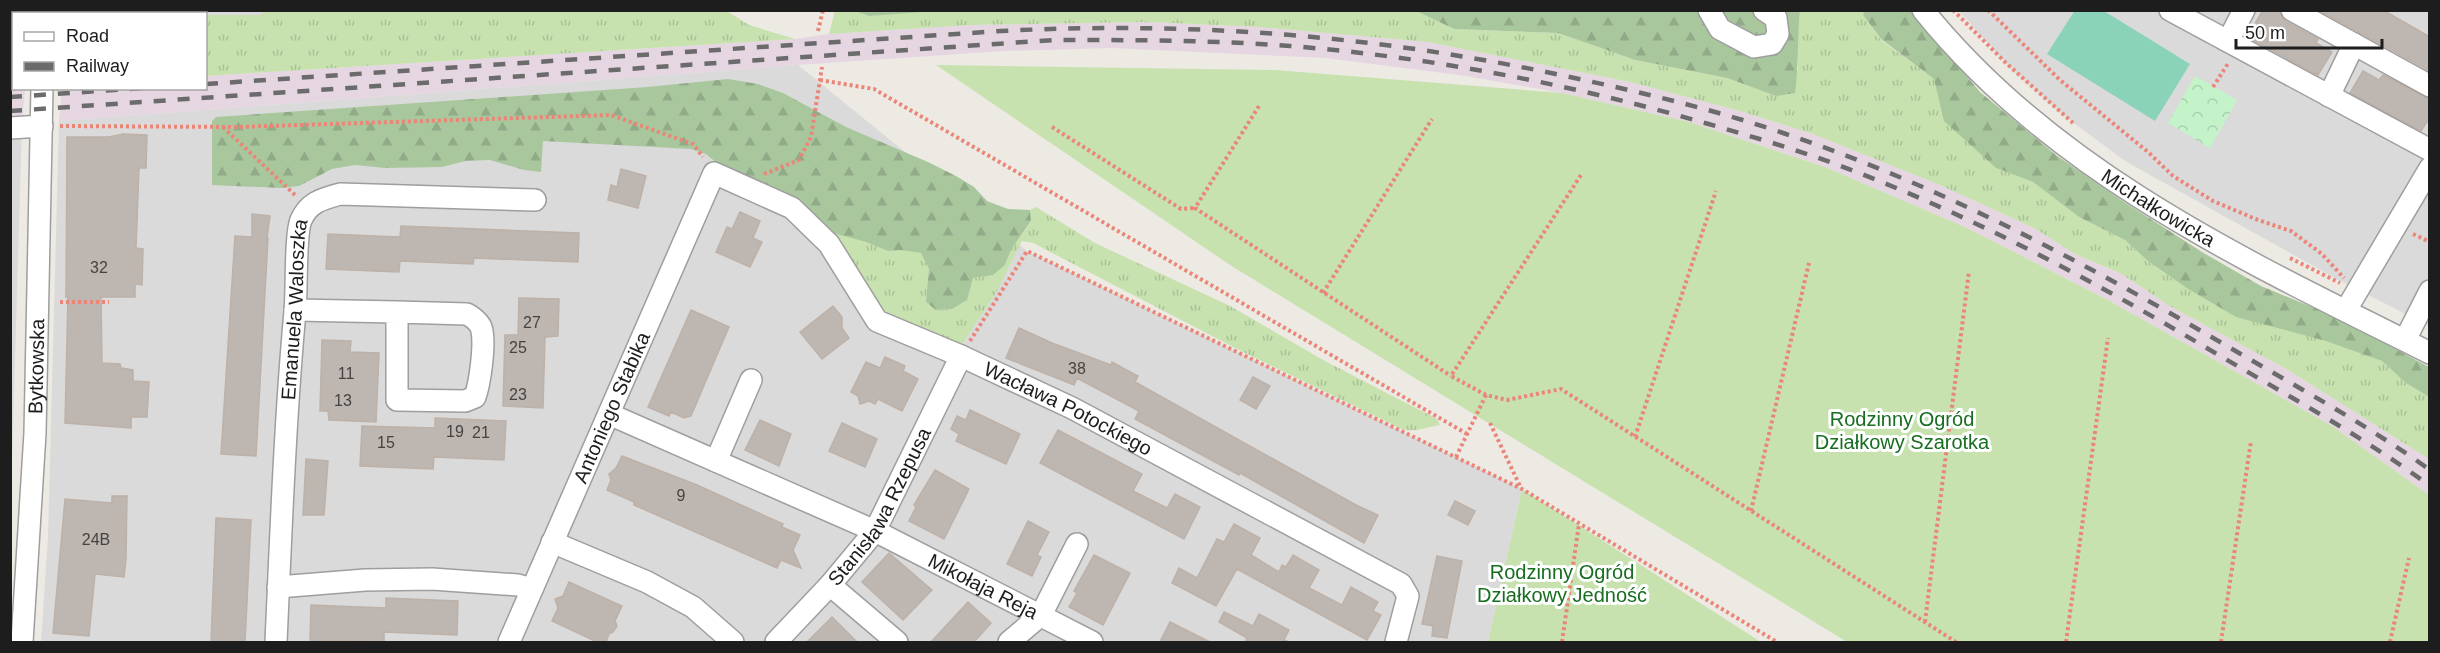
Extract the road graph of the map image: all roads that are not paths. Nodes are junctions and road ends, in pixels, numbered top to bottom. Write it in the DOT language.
graph roads {
  1 [pos="1709,10"];
  2 [pos="1764,10"];
  3 [pos="1923,10"];
  4 [pos="2170,10"];
  5 [pos="2244,10"];
  6 [pos="2292,10"];
  7 [pos="2233,44"];
  8 [pos="2354,44"];
  9 [pos="2430,86"];
  10 [pos="42,90"];
  11 [pos="2329,96"];
  12 [pos="42,126"];
  13 [pos="10,128"];
  14 [pos="2430,150"];
  15 [pos="2430,168"];
  16 [pos="714,172"];
  17 [pos="535,200"];
  18 [pos="2430,291"];
  19 [pos="295,310"];
  20 [pos="2346,310"];
  21 [pos="397,312"];
  22 [pos="2404,340"];
  23 [pos="2430,353"];
  24 [pos="961,356"];
  25 [pos="751,380"];
  26 [pos="609,414"];
  27 [pos="716,461"];
  28 [pos="875,531"];
  29 [pos="552,542"];
  30 [pos="1077,544"];
  31 [pos="830,585"];
  32 [pos="278,587"];
  33 [pos="532,589"];
  34 [pos="1041,615"];
  35 [pos="22,642"];
  36 [pos="276,642"];
  37 [pos="509,642"];
  38 [pos="733,642"];
  39 [pos="776,642"];
  40 [pos="897,642"];
  41 [pos="1009,642"];
  42 [pos="1092,642"];
  43 [pos="1396,642"];
  1 -- 2 [label="street"];
  3 -- 20 [label="street, Michałkowicka"];
  4 -- 7 [label="street"];
  5 -- 7 [label="street"];
  6 -- 8 [label="street"];
  7 -- 11 [label="street"];
  8 -- 9 [label="street"];
  8 -- 11 [label="street"];
  10 -- 12 [label="street, Bytkowska"];
  11 -- 14 [label="street"];
  12 -- 13 [label="street"];
  12 -- 35 [label="street, Bytkowska"];
  15 -- 20 [label="street"];
  16 -- 24 [label="street, Wacława Potockiego"];
  16 -- 26 [label="street, Antoniego Stabika"];
  17 -- 19 [label="street, Emanuela Waloszka"];
  18 -- 22 [label="street"];
  19 -- 21 [label="street"];
  19 -- 32 [label="street, Emanuela Waloszka"];
  20 -- 22 [label="street, Michałkowicka"];
  21 -- 21 [label="street"];
  22 -- 23 [label="street, Michałkowicka"];
  24 -- 28 [label="street, Stanisława Rzepusa"];
  24 -- 43 [label="street, Wacława Potockiego"];
  25 -- 27 [label="street"];
  26 -- 27 [label="street, Mikołaja Reja"];
  26 -- 29 [label="street, Antoniego Stabika"];
  27 -- 28 [label="street, Mikołaja Reja"];
  28 -- 31 [label="street, Stanisława Rzepusa"];
  28 -- 34 [label="street, Mikołaja Reja"];
  29 -- 33 [label="street, Antoniego Stabika"];
  29 -- 38 [label="street"];
  30 -- 34 [label="street"];
  31 -- 39 [label="street, Stanisława Rzepusa"];
  31 -- 40 [label="street"];
  32 -- 33 [label="street"];
  32 -- 36 [label="street, Emanuela Waloszka"];
  33 -- 37 [label="street, Antoniego Stabika"];
  34 -- 41 [label="street"];
  34 -- 42 [label="street, Mikołaja Reja"];
}
